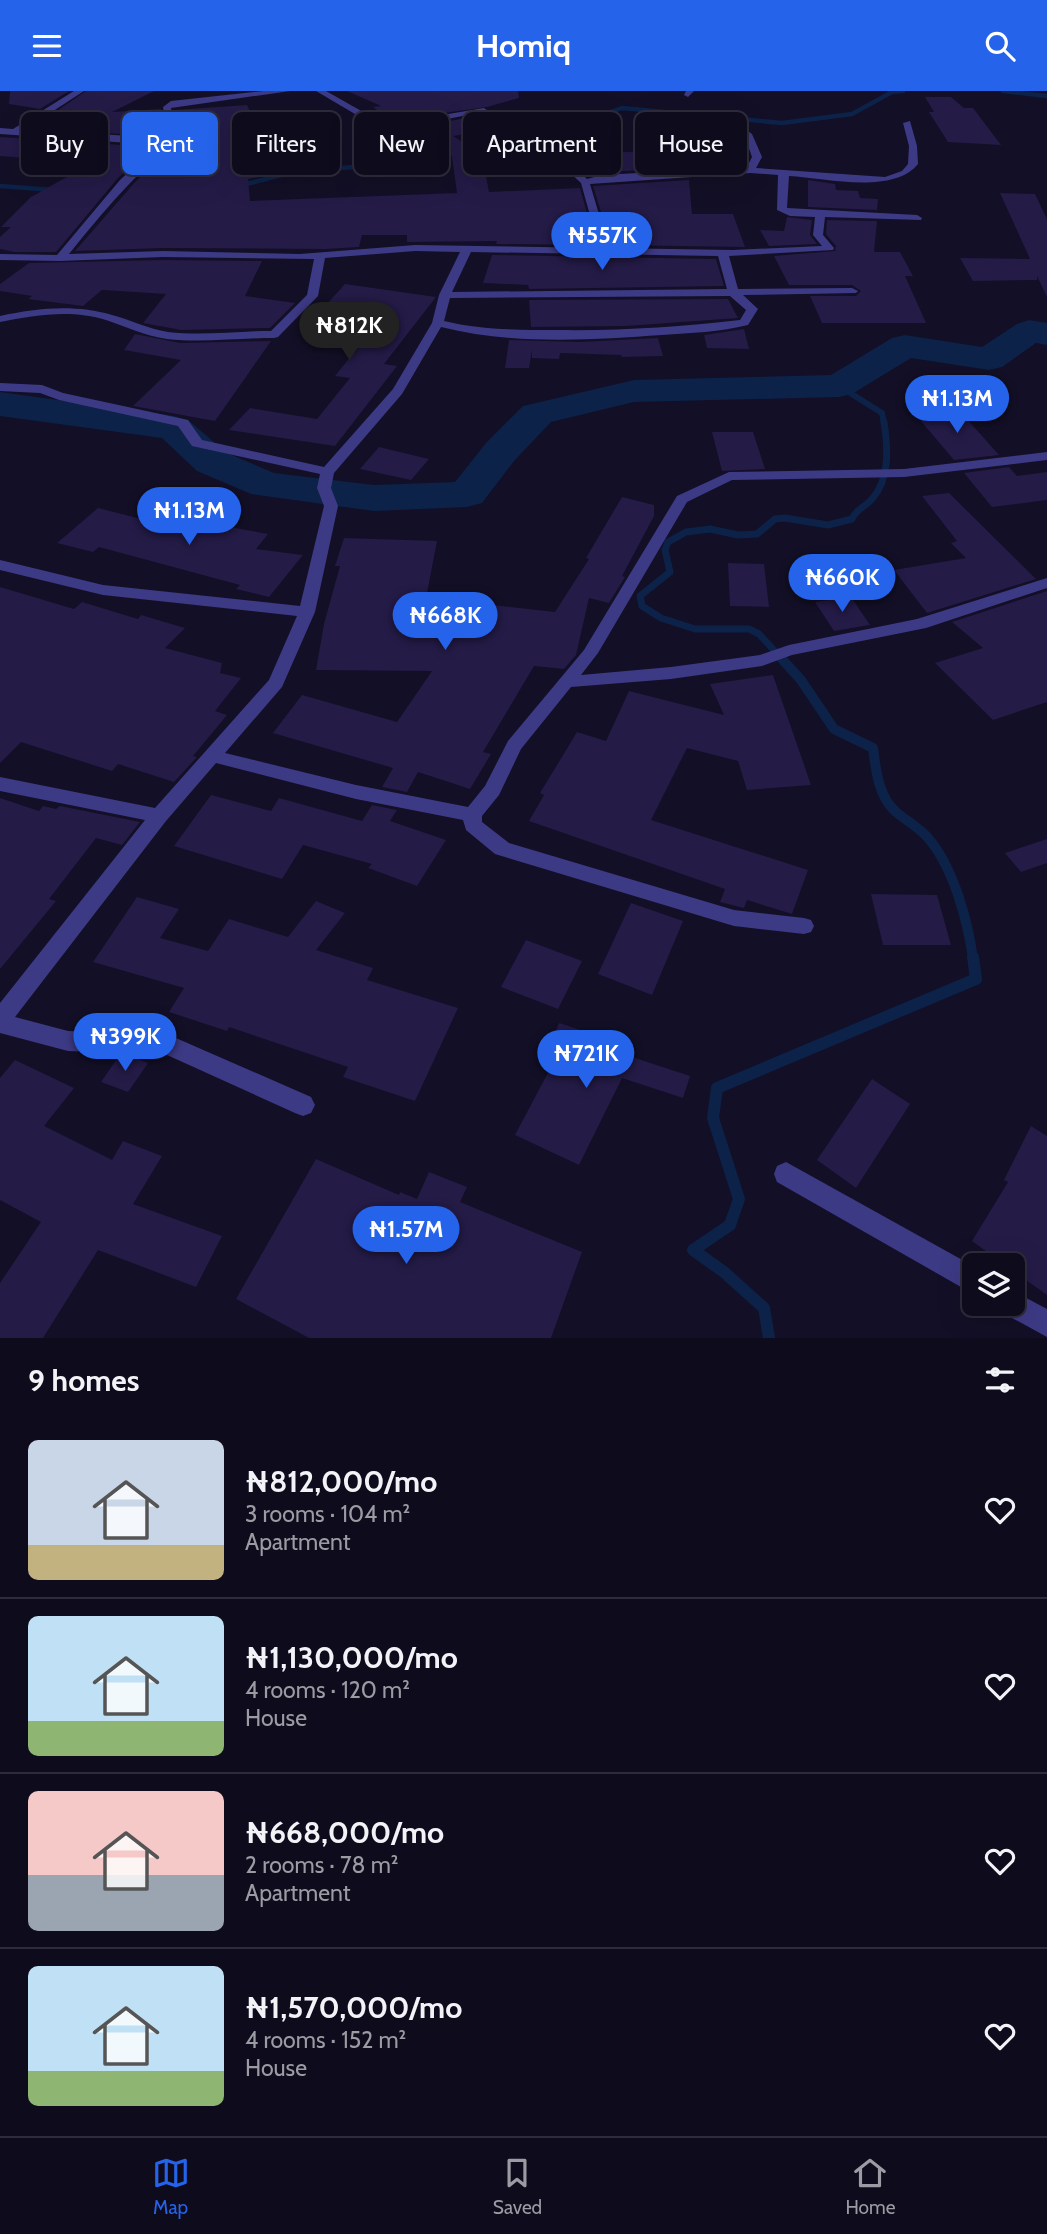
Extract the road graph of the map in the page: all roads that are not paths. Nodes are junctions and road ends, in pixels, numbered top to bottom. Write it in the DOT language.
graph roads {
  1 [pos="80,91"];
  2 [pos="286,91"];
  3 [pos="320,91"];
  4 [pos="484,111"];
  5 [pos="168,112"];
  6 [pos="906,123"];
  7 [pos="0,131"];
  8 [pos="13,132"];
  9 [pos="748,134"];
  10 [pos="122,138"];
  11 [pos="750,170"];
  12 [pos="780,171"];
  13 [pos="130,175"];
  14 [pos="577,175"];
  15 [pos="585,182"];
  16 [pos="820,215"];
  17 [pos="917,218"];
  18 [pos="467,249"];
  19 [pos="605,251"];
  20 [pos="723,253"];
  21 [pos="320,255"];
  22 [pos="0,257"];
  23 [pos="60,258"];
  24 [pos="852,291"];
  25 [pos="733,292"];
  26 [pos="445,295"];
  27 [pos="0,319"];
  28 [pos="438,323"];
  29 [pos="0,387"];
  30 [pos="1047,456"];
  31 [pos="327,472"];
  32 [pos="0,565"];
  33 [pos="1047,583"];
  34 [pos="307,612"];
  35 [pos="566,683"];
  36 [pos="212,756"];
  37 [pos="0,784"];
  38 [pos="472,815"];
  39 [pos="159,816"];
  40 [pos="804,926"];
  41 [pos="0,1021"];
  42 [pos="303,1105"];
  43 [pos="786,1174"];
  44 [pos="962,1275"];
  45 [pos="1025,1311"];
  46 [pos="1047,1324"];
  1 -- 8 [label="street"];
  2 -- 5 [label="street"];
  3 -- 4 [label="street"];
  6 -- 12 [label="street"];
  7 -- 8 [label="street"];
  8 -- 10 [label="street"];
  9 -- 11 [label="street"];
  11 -- 12 [label="street"];
  11 -- 15 [label="street"];
  12 -- 16 [label="street"];
  13 -- 23 [label="street"];
  14 -- 15 [label="street"];
  15 -- 19 [label="street"];
  16 -- 17 [label="street"];
  16 -- 20 [label="street"];
  18 -- 19 [label="street"];
  18 -- 21 [label="street"];
  18 -- 26 [label="street"];
  19 -- 20 [label="street"];
  20 -- 25 [label="street"];
  21 -- 23 [label="street"];
  21 -- 27 [label="street"];
  22 -- 23 [label="street"];
  24 -- 25 [label="street"];
  25 -- 26 [label="street"];
  25 -- 28 [label="street"];
  26 -- 28 [label="street"];
  28 -- 31 [label="street"];
  29 -- 31 [label="street"];
  30 -- 35 [label="street"];
  31 -- 34 [label="street"];
  32 -- 34 [label="street"];
  33 -- 35 [label="street"];
  34 -- 36 [label="street"];
  35 -- 38 [label="street"];
  36 -- 38 [label="street"];
  36 -- 39 [label="street"];
  37 -- 39 [label="street"];
  38 -- 40 [label="street"];
  39 -- 41 [label="street"];
  41 -- 42 [label="street"];
  43 -- 44 [label="street"];
  45 -- 46 [label="street"];
}
